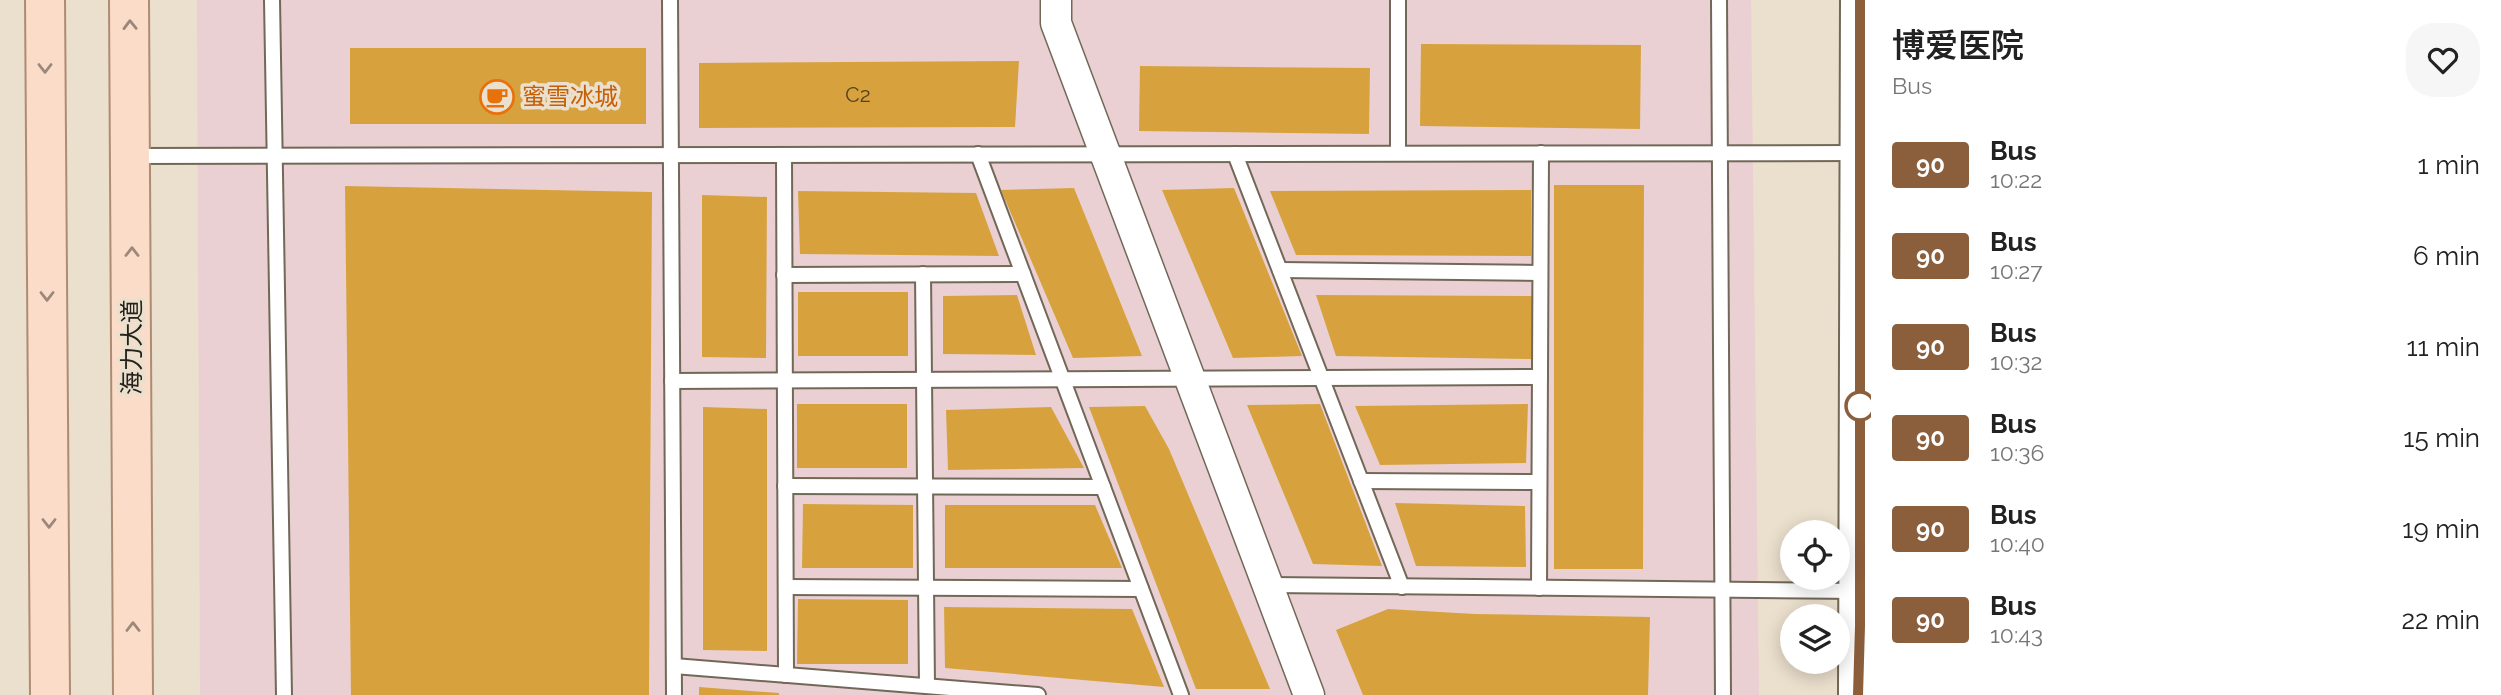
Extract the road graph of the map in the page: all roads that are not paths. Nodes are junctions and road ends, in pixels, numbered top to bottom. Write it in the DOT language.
graph roads {
  1 [pos="45,0"];
  2 [pos="129,0"];
  3 [pos="272,0"];
  4 [pos="670,0"];
  5 [pos="1056,0"];
  6 [pos="1398,0"];
  7 [pos="1719,0"];
  8 [pos="1860,0"];
  9 [pos="1860,152"];
  10 [pos="1398,153"];
  11 [pos="1541,153"];
  12 [pos="1720,153"];
  13 [pos="978,154"];
  14 [pos="1105,154"];
  15 [pos="1235,154"];
  16 [pos="671,155"];
  17 [pos="784,155"];
  18 [pos="132,156"];
  19 [pos="274,156"];
  20 [pos="1280,270"];
  21 [pos="1540,273"];
  22 [pos="923,274"];
  23 [pos="1023,274"];
  24 [pos="784,275"];
  25 [pos="1540,377"];
  26 [pos="1322,378"];
  27 [pos="1063,379"];
  28 [pos="1190,379"];
  29 [pos="785,380"];
  30 [pos="924,380"];
  31 [pos="672,381"];
  32 [pos="1361,481"];
  33 [pos="1539,482"];
  34 [pos="785,486"];
  35 [pos="925,486"];
  36 [pos="1103,487"];
  37 [pos="1268,586"];
  38 [pos="786,587"];
  39 [pos="1402,587"];
  40 [pos="926,588"];
  41 [pos="1539,588"];
  42 [pos="1141,589"];
  43 [pos="1723,590"];
  44 [pos="1860,591"];
  45 [pos="674,666"];
  46 [pos="786,675"];
  47 [pos="927,686"];
  48 [pos="50,695"];
  49 [pos="133,695"];
  50 [pos="284,695"];
  51 [pos="674,695"];
  52 [pos="1038,695"];
  53 [pos="1181,695"];
  54 [pos="1309,695"];
  55 [pos="1723,695"];
  56 [pos="1858,695"];
  1 -- 48 [label="main road, one-way"];
  18 -- 2 [label="main road, 海力大道, one-way"];
  3 -- 19 [label="lane"];
  4 -- 16 [label="lane"];
  5 -- 14 [label="street"];
  6 -- 10 [label="lane"];
  7 -- 12 [label="lane"];
  8 -- 9 [label="main road"];
  9 -- 12 [label="lane"];
  9 -- 44 [label="main road"];
  10 -- 11 [label="lane"];
  10 -- 15 [label="lane"];
  11 -- 12 [label="lane"];
  11 -- 21 [label="lane"];
  12 -- 43 [label="lane"];
  13 -- 14 [label="lane"];
  13 -- 17 [label="lane"];
  13 -- 23 [label="lane"];
  14 -- 15 [label="lane"];
  14 -- 28 [label="street"];
  15 -- 20 [label="lane"];
  16 -- 17 [label="lane"];
  16 -- 19 [label="lane"];
  16 -- 31 [label="lane"];
  17 -- 24 [label="lane"];
  18 -- 19 [label="lane"];
  49 -- 18 [label="main road, 海力大道, one-way"];
  19 -- 50 [label="lane"];
  20 -- 21 [label="lane"];
  20 -- 26 [label="lane"];
  21 -- 25 [label="lane"];
  22 -- 23 [label="lane"];
  22 -- 24 [label="lane"];
  22 -- 30 [label="lane"];
  23 -- 27 [label="lane"];
  24 -- 29 [label="lane"];
  25 -- 26 [label="lane"];
  25 -- 33 [label="lane"];
  26 -- 28 [label="lane"];
  26 -- 32 [label="lane"];
  27 -- 28 [label="lane"];
  27 -- 30 [label="lane"];
  27 -- 36 [label="lane"];
  28 -- 37 [label="street"];
  29 -- 30 [label="lane"];
  29 -- 31 [label="lane"];
  29 -- 34 [label="lane"];
  30 -- 35 [label="lane"];
  31 -- 45 [label="lane"];
  32 -- 33 [label="lane"];
  32 -- 39 [label="lane"];
  33 -- 41 [label="lane"];
  34 -- 35 [label="lane"];
  34 -- 38 [label="lane"];
  35 -- 36 [label="lane"];
  35 -- 40 [label="lane"];
  36 -- 42 [label="lane"];
  37 -- 39 [label="lane"];
  37 -- 54 [label="street"];
  38 -- 40 [label="lane"];
  38 -- 46 [label="lane"];
  39 -- 41 [label="lane"];
  40 -- 42 [label="lane"];
  40 -- 47 [label="lane"];
  41 -- 43 [label="lane"];
  42 -- 53 [label="lane"];
  43 -- 44 [label="lane"];
  43 -- 55 [label="lane"];
  44 -- 56 [label="main road"];
  45 -- 46 [label="lane"];
  45 -- 51 [label="lane"];
  46 -- 47 [label="lane"];
  47 -- 52 [label="lane"];
}
